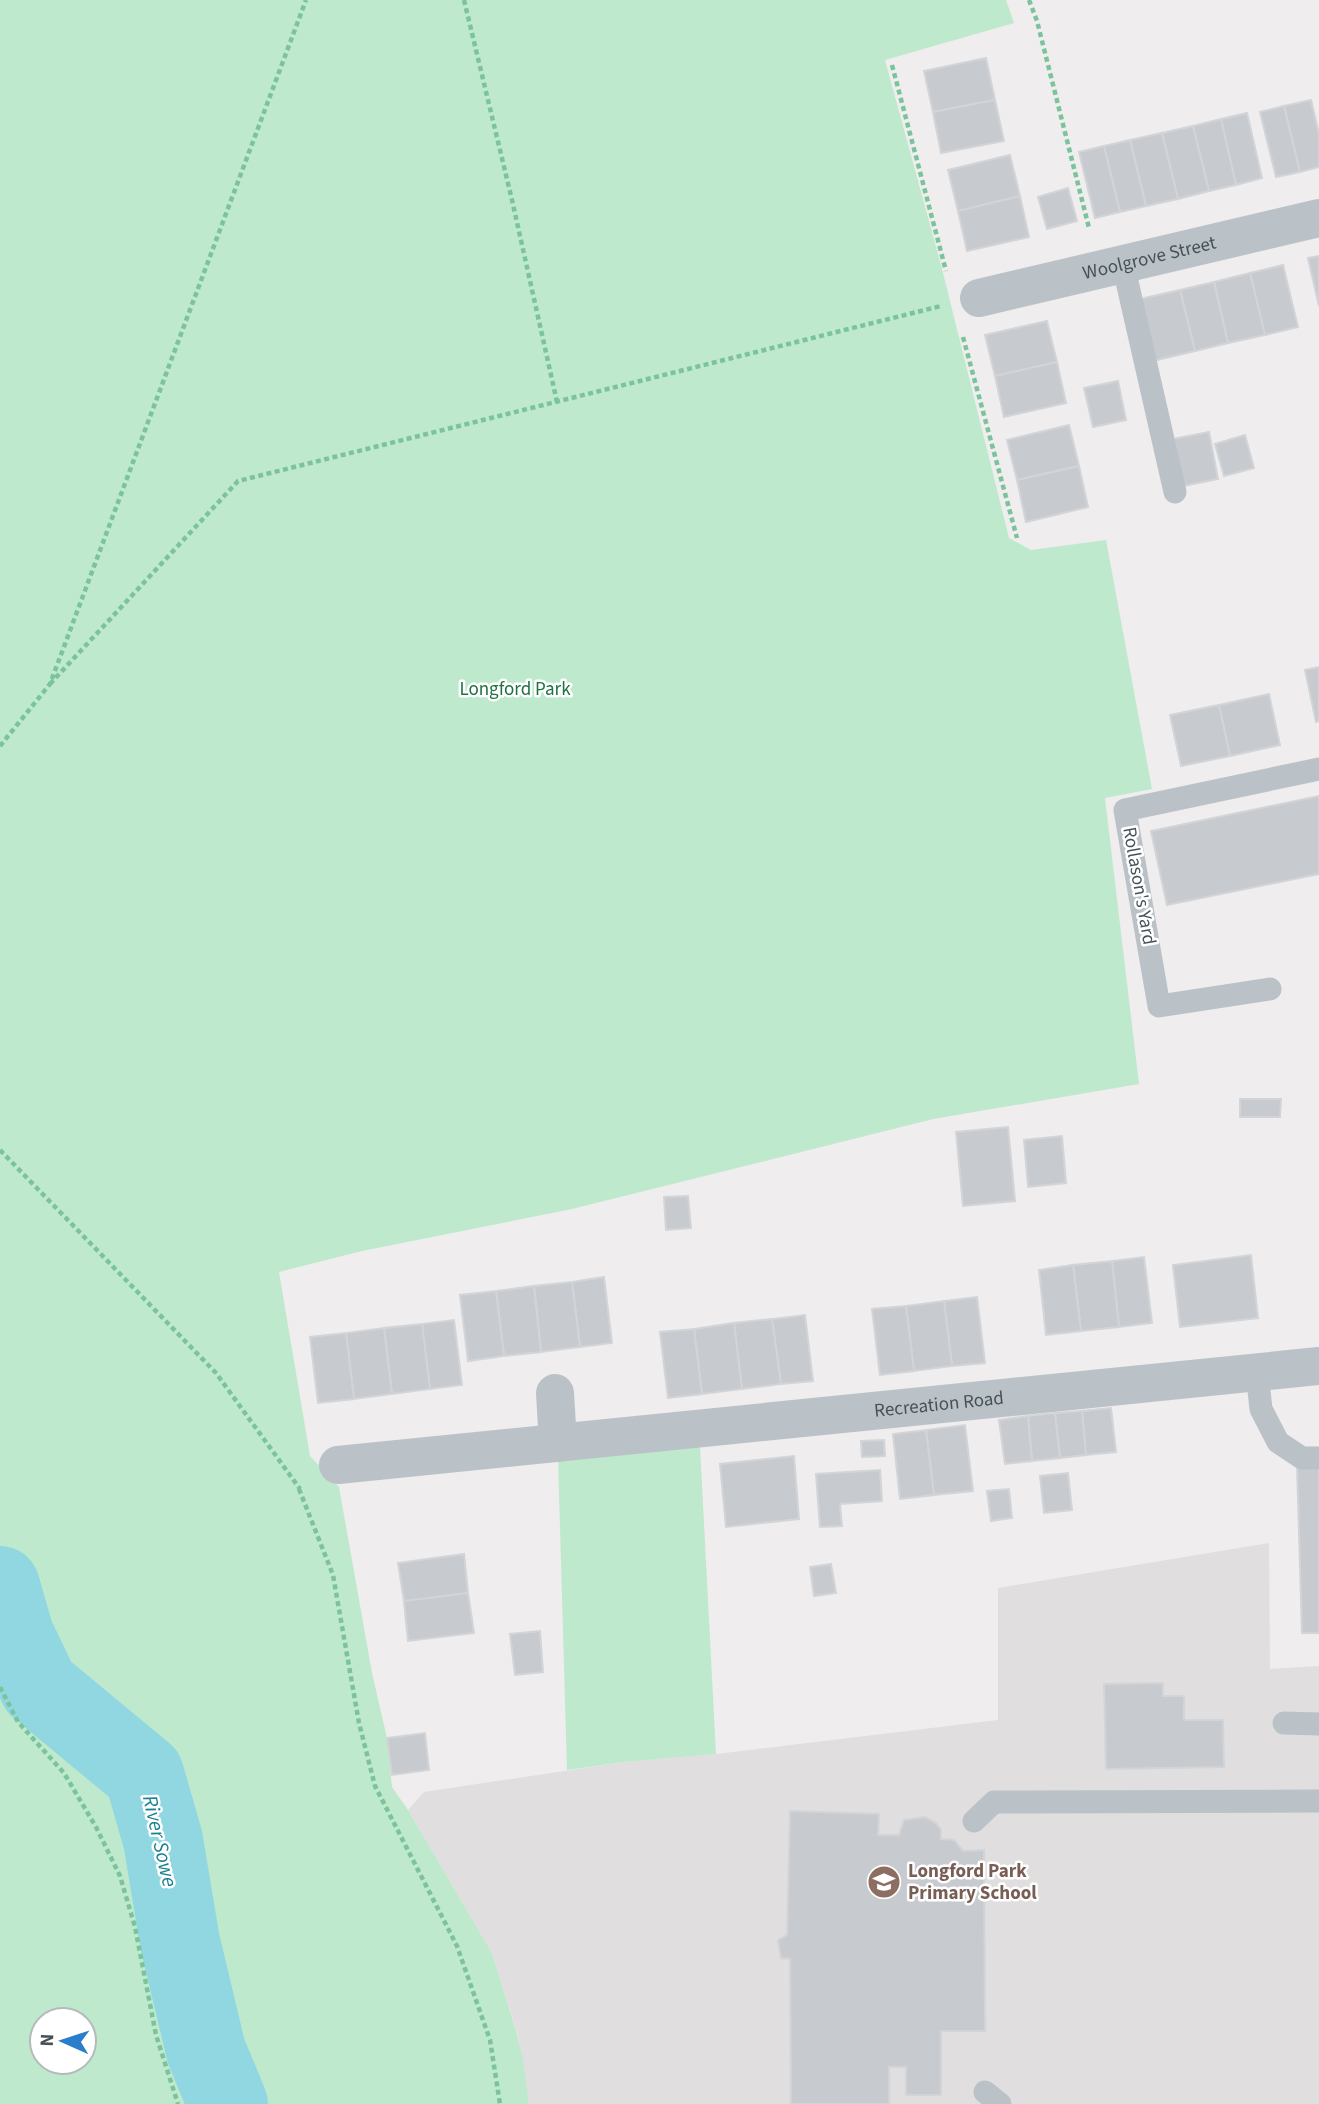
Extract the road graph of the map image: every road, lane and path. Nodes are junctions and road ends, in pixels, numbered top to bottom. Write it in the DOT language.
graph roads {
  1 [pos="306,0"];
  2 [pos="464,0"];
  3 [pos="1029,0"];
  4 [pos="892,65"];
  5 [pos="1319,218"];
  6 [pos="1111,267"];
  7 [pos="967,300"];
  8 [pos="557,402"];
  9 [pos="1175,492"];
  10 [pos="1017,538"];
  11 [pos="50,684"];
  12 [pos="0,746"];
  13 [pos="1319,769"];
  14 [pos="1270,989"];
  15 [pos="0,1150"];
  16 [pos="1319,1366"];
  17 [pos="1256,1372"];
  18 [pos="555,1394"];
  19 [pos="558,1443"];
  20 [pos="1319,1458"];
  21 [pos="338,1465"];
  22 [pos="299,1489"];
  23 [pos="0,1687"];
  24 [pos="1284,1723"];
  25 [pos="1319,1724"];
  26 [pos="1319,1801"];
  27 [pos="974,1821"];
  28 [pos="178,2104"];
  29 [pos="500,2104"];
  1 -- 11 [label="path"];
  2 -- 8 [label="path"];
  3 -- 6 [label="path"];
  4 -- 7 [label="path"];
  5 -- 6 [label="street, Woolgrove Street"];
  6 -- 7 [label="street, Woolgrove Street"];
  6 -- 9 [label="lane"];
  7 -- 8 [label="path"];
  7 -- 10 [label="path"];
  8 -- 11 [label="path"];
  11 -- 12 [label="path"];
  13 -- 14 [label="lane, Rollason's Yard"];
  15 -- 22 [label="path"];
  16 -- 17 [label="street, Recreation Road"];
  17 -- 19 [label="street, Recreation Road"];
  17 -- 20 [label="lane"];
  18 -- 19 [label="street"];
  19 -- 21 [label="street, Recreation Road"];
  21 -- 22 [label="path"];
  22 -- 29 [label="path"];
  23 -- 28 [label="path"];
  24 -- 25 [label="lane"];
  26 -- 27 [label="lane"];
}
